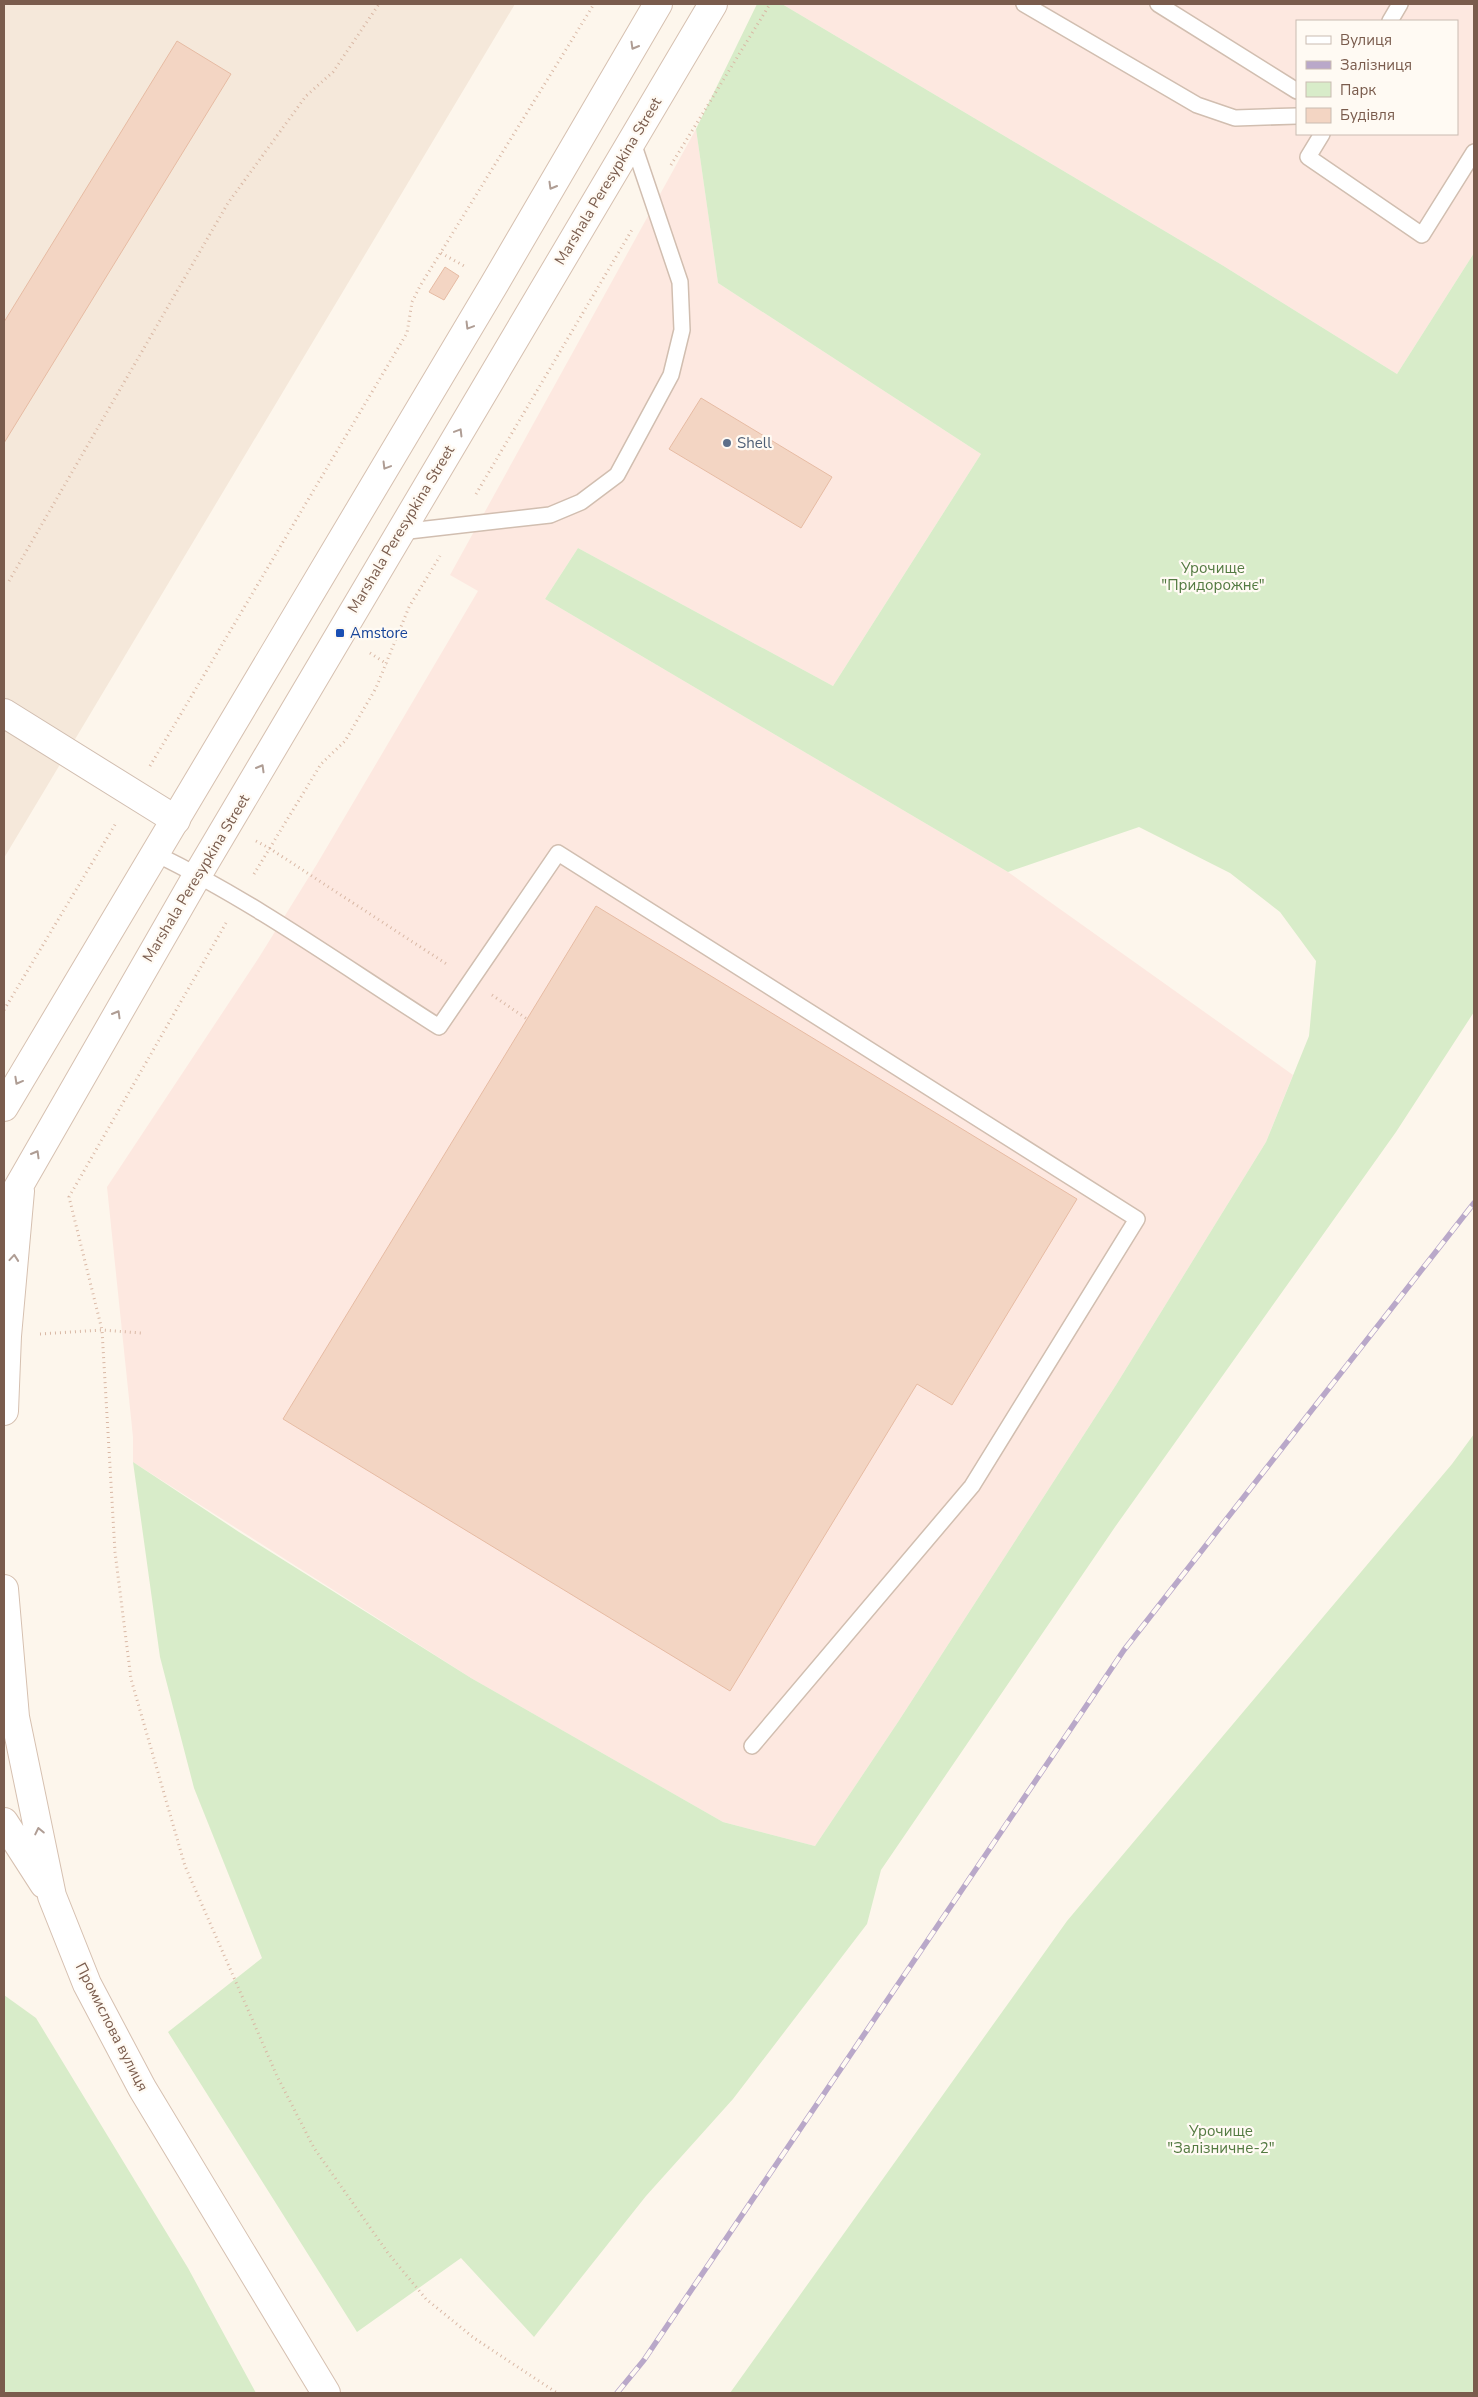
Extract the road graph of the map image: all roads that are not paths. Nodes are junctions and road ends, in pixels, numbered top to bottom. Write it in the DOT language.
graph roads {
  1 [pos="658,4"];
  2 [pos="713,4"];
  3 [pos="1024,4"];
  4 [pos="1158,4"];
  5 [pos="1400,4"];
  6 [pos="1391,20"];
  7 [pos="1296,90"];
  8 [pos="1296,116"];
  9 [pos="1321,135"];
  10 [pos="632,140"];
  11 [pos="1474,152"];
  12 [pos="400,532"];
  13 [pos="4,713"];
  14 [pos="176,820"];
  15 [pos="156,854"];
  16 [pos="198,874"];
  17 [pos="4,1107"];
  18 [pos="21,1180"];
  19 [pos="4,1212"];
  20 [pos="4,1411"];
  21 [pos="4,1589"];
  22 [pos="752,1746"];
  23 [pos="4,1822"];
  24 [pos="52,1896"];
  25 [pos="326,2393"];
  1 -- 14 [label="main road, one-way"];
  2 -- 10 [label="main road, Marshala Peresypkina Street"];
  3 -- 8 [label="lane"];
  4 -- 7 [label="lane"];
  5 -- 6 [label="lane"];
  9 -- 11 [label="lane"];
  12 -- 10 [label="main road, Marshala Peresypkina Street, one-way"];
  10 -- 12 [label="lane"];
  16 -- 12 [label="main road, Marshala Peresypkina Street, one-way"];
  13 -- 14 [label="main road"];
  14 -- 15 [label="main road"];
  15 -- 16 [label="lane"];
  15 -- 17 [label="main road, one-way"];
  18 -- 16 [label="main road, Marshala Peresypkina Street, one-way"];
  16 -- 22 [label="lane"];
  18 -- 19 [label="main road, Marshala Peresypkina Street"];
  20 -- 18 [label="main road, one-way"];
  24 -- 21 [label="main road, Промислова вулиця, one-way"];
  23 -- 24 [label="main road"];
  24 -- 25 [label="main road, Промислова вулиця"];
}
